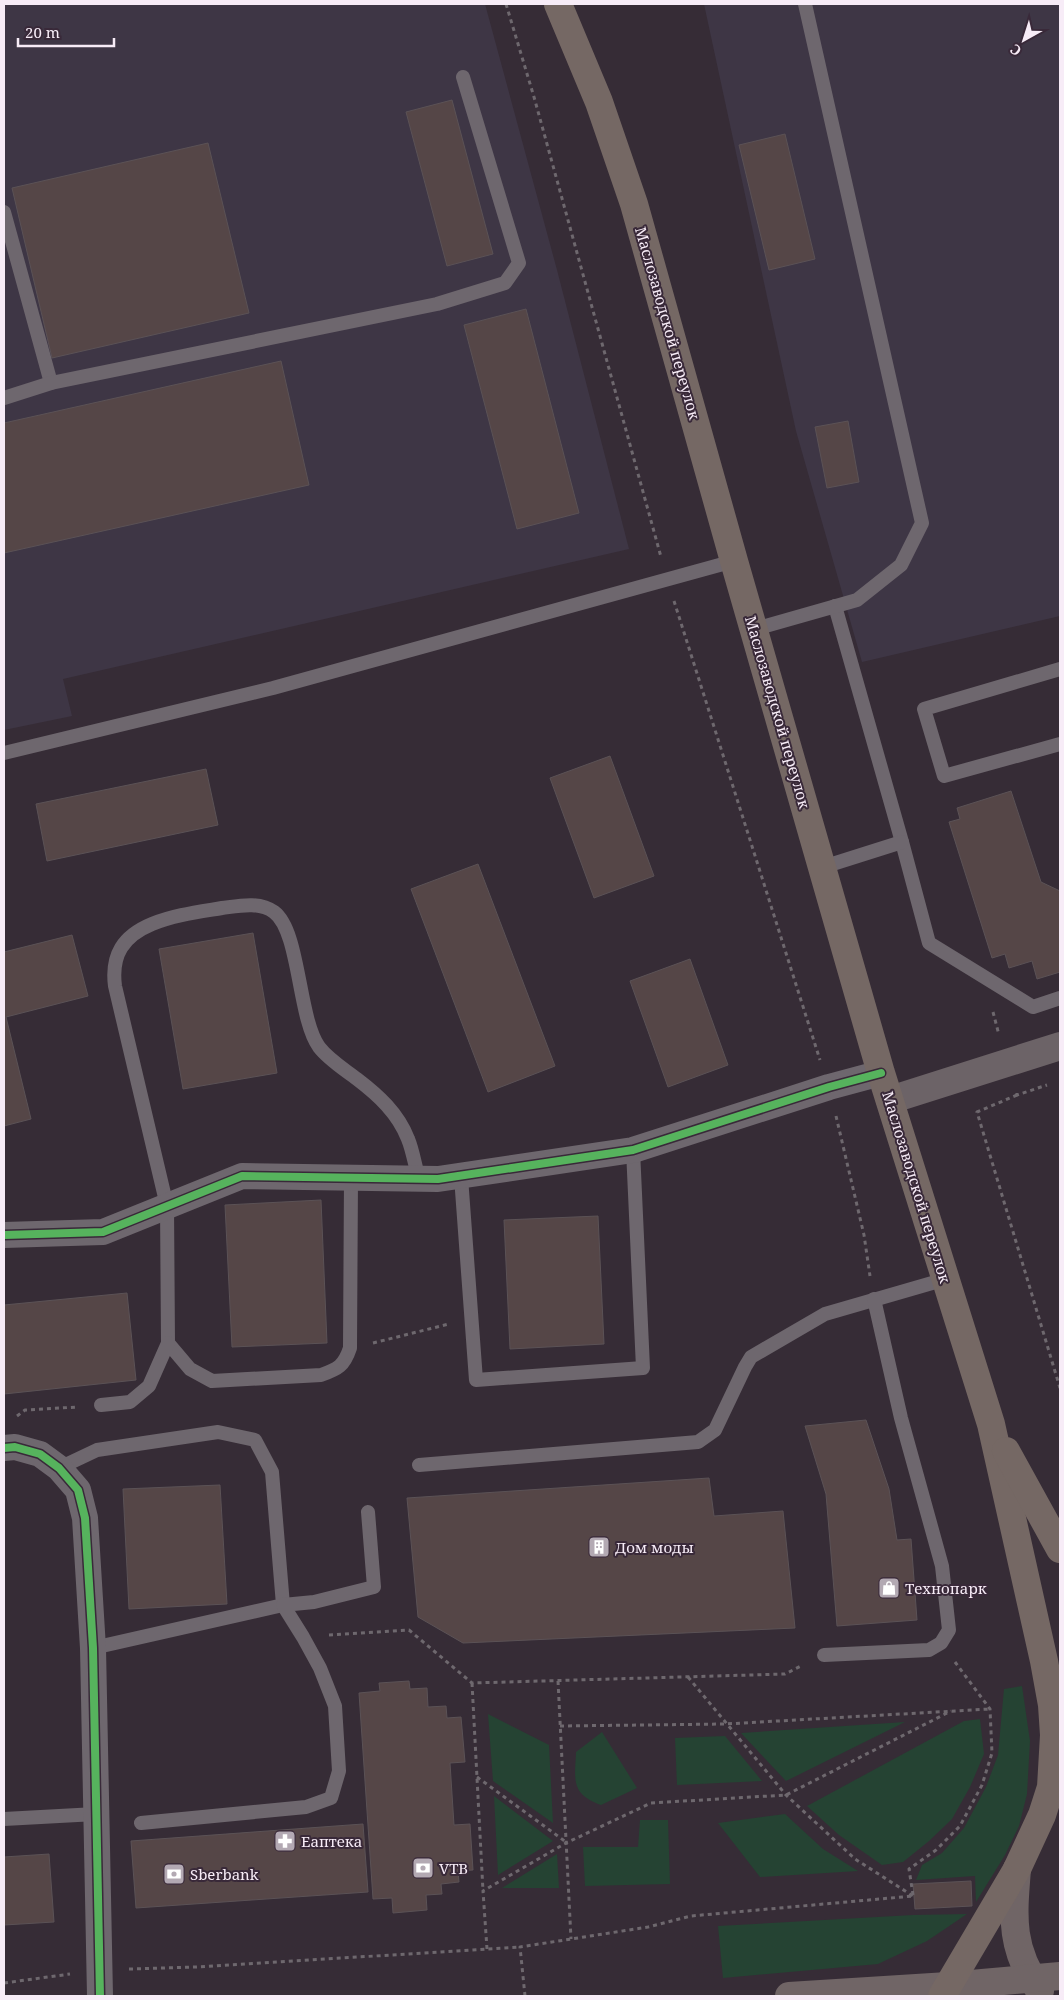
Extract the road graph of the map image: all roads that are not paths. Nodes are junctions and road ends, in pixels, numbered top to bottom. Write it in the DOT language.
graph roads {
  1 [pos="558,4"];
  2 [pos="805,4"];
  3 [pos="463,77"];
  4 [pos="4,212"];
  5 [pos="51,383"];
  6 [pos="4,398"];
  7 [pos="734,561"];
  8 [pos="835,606"];
  9 [pos="755,629"];
  10 [pos="1060,669"];
  11 [pos="1060,744"];
  12 [pos="4,753"];
  13 [pos="902,842"];
  14 [pos="823,867"];
  15 [pos="1060,998"];
  16 [pos="1060,1046"];
  17 [pos="881,1073"];
  18 [pos="890,1100"];
  19 [pos="633,1150"];
  20 [pos="461,1177"];
  21 [pos="352,1178"];
  22 [pos="419,1179"];
  23 [pos="167,1206"];
  24 [pos="4,1235"];
  25 [pos="946,1278"];
  26 [pos="874,1298"];
  27 [pos="168,1343"];
  28 [pos="101,1405"];
  29 [pos="991,1424"];
  30 [pos="4,1448"];
  31 [pos="419,1465"];
  32 [pos="59,1468"];
  33 [pos="368,1512"];
  34 [pos="1060,1550"];
  35 [pos="283,1605"];
  36 [pos="93,1648"];
  37 [pos="824,1655"];
  38 [pos="1056,1704"];
  39 [pos="1060,1795"];
  40 [pos="96,1814"];
  41 [pos="1042,1815"];
  42 [pos="4,1819"];
  43 [pos="141,1823"];
  44 [pos="1017,1869"];
  45 [pos="1060,1976"];
  46 [pos="99,1984"];
  47 [pos="1037,1987"];
  48 [pos="945,1991"];
  49 [pos="789,1996"];
  1 -- 7 [label="highway, Маслозаводской переулок"];
  2 -- 8 [label="lane"];
  3 -- 5 [label="lane"];
  4 -- 5 [label="lane"];
  5 -- 6 [label="lane"];
  7 -- 9 [label="highway, Маслозаводской переулок"];
  7 -- 12 [label="lane"];
  8 -- 9 [label="lane"];
  8 -- 13 [label="lane"];
  9 -- 14 [label="highway, Маслозаводской переулок"];
  10 -- 11 [label="lane"];
  13 -- 14 [label="lane"];
  13 -- 15 [label="lane"];
  14 -- 17 [label="highway, Маслозаводской переулок"];
  16 -- 18 [label="street"];
  17 -- 18 [label="highway, Маслозаводской переулок"];
  17 -- 19 [label="street"];
  18 -- 25 [label="highway, Маслозаводской переулок"];
  19 -- 20 [label="street"];
  19 -- 20 [label="lane"];
  20 -- 22 [label="street"];
  21 -- 22 [label="street"];
  21 -- 23 [label="street"];
  21 -- 27 [label="lane"];
  22 -- 23 [label="lane"];
  23 -- 24 [label="street"];
  23 -- 27 [label="lane"];
  25 -- 26 [label="lane"];
  25 -- 29 [label="highway, Маслозаводской переулок"];
  26 -- 31 [label="lane"];
  26 -- 37 [label="lane"];
  27 -- 28 [label="lane"];
  29 -- 34 [label="highway, Маслозаводской переулок"];
  29 -- 38 [label="highway, Маслозаводской переулок"];
  30 -- 32 [label="street"];
  32 -- 35 [label="lane"];
  32 -- 36 [label="street"];
  33 -- 35 [label="lane"];
  35 -- 36 [label="lane"];
  35 -- 43 [label="lane"];
  36 -- 40 [label="street"];
  38 -- 41 [label="highway, Маслозаводской переулок"];
  39 -- 41 [label="main road"];
  40 -- 42 [label="lane"];
  40 -- 46 [label="street"];
  41 -- 44 [label="highway, Маслозаводской переулок"];
  44 -- 47 [label="main road"];
  44 -- 48 [label="highway, Маслозаводской переулок"];
  45 -- 47 [label="main road"];
  47 -- 48 [label="main road"];
  48 -- 49 [label="main road"];
}
